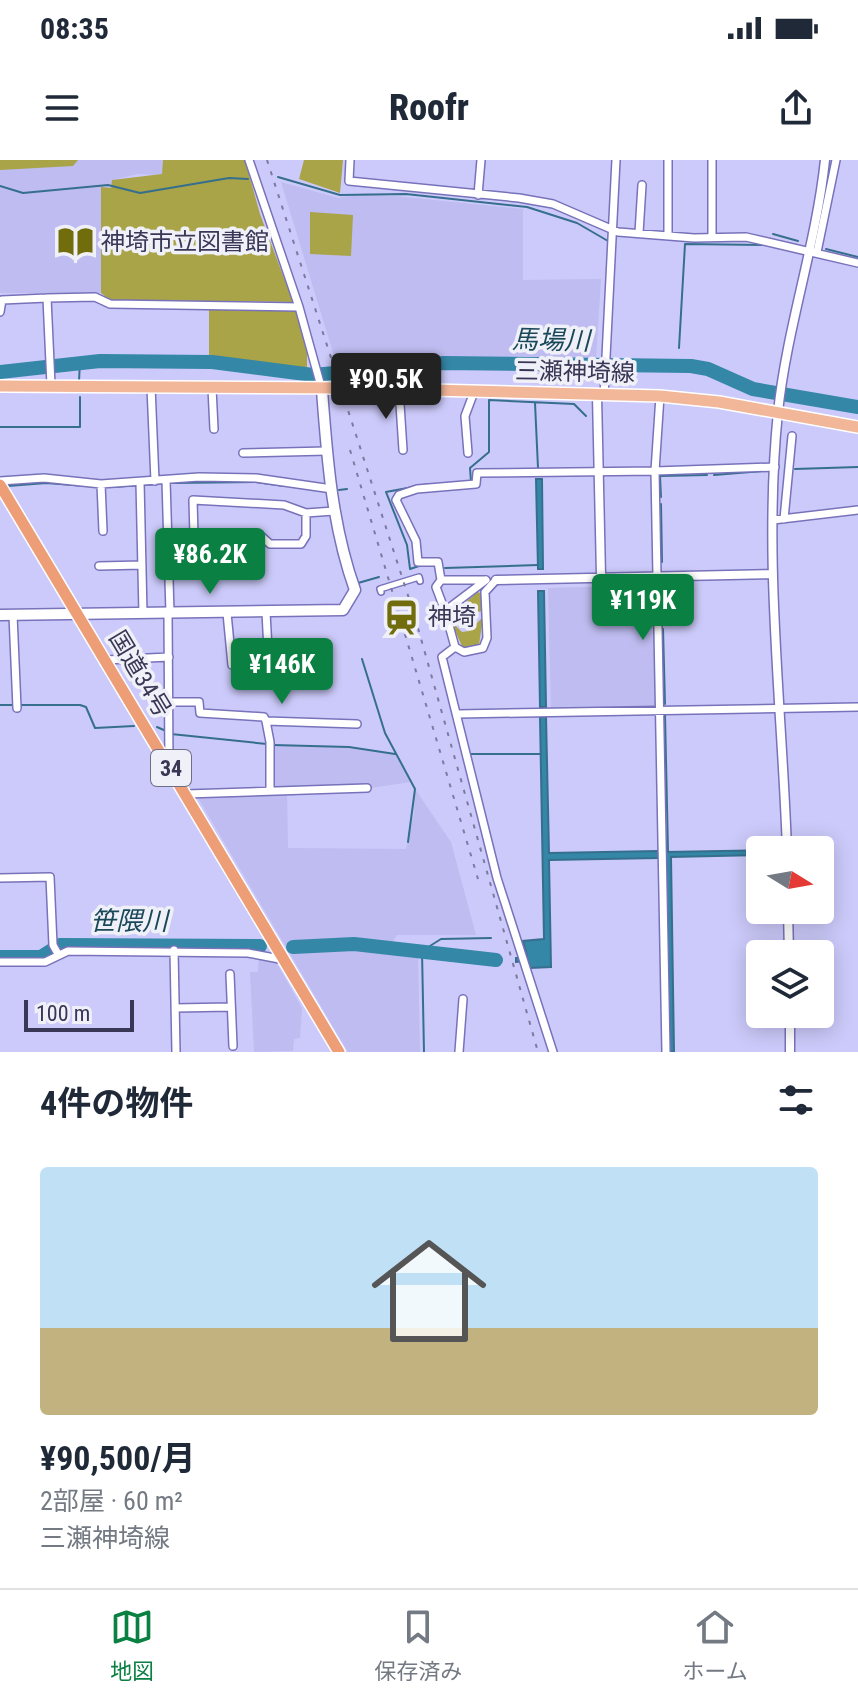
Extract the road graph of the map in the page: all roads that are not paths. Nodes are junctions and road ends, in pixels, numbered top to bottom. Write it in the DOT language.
graph roads {
  1 [pos="249,160"];
  2 [pos="350,160"];
  3 [pos="481,160"];
  4 [pos="616,160"];
  5 [pos="668,160"];
  6 [pos="712,160"];
  7 [pos="825,160"];
  8 [pos="836,160"];
  9 [pos="642,185"];
  10 [pos="478,195"];
  11 [pos="612,230"];
  12 [pos="639,233"];
  13 [pos="668,236"];
  14 [pos="712,237"];
  15 [pos="813,251"];
  16 [pos="858,263"];
  17 [pos="47,298"];
  18 [pos="299,307"];
  19 [pos="0,312"];
  20 [pos="51,385"];
  21 [pos="0,386"];
  22 [pos="321,386"];
  23 [pos="151,387"];
  24 [pos="212,388"];
  25 [pos="399,389"];
  26 [pos="474,392"];
  27 [pos="601,396"];
  28 [pos="660,396"];
  29 [pos="779,408"];
  30 [pos="858,427"];
  31 [pos="214,429"];
  32 [pos="792,436"];
  33 [pos="403,450"];
  34 [pos="327,451"];
  35 [pos="243,453"];
  36 [pos="468,453"];
  37 [pos="775,467"];
  38 [pos="655,471"];
  39 [pos="599,472"];
  40 [pos="155,481"];
  41 [pos="0,483"];
  42 [pos="166,483"];
  43 [pos="140,485"];
  44 [pos="101,487"];
  45 [pos="332,489"];
  46 [pos="858,510"];
  47 [pos="334,511"];
  48 [pos="306,513"];
  49 [pos="784,519"];
  50 [pos="773,520"];
  51 [pos="103,531"];
  52 [pos="142,565"];
  53 [pos="99,566"];
  54 [pos="773,574"];
  55 [pos="601,576"];
  56 [pos="657,576"];
  57 [pos="441,580"];
  58 [pos="491,580"];
  59 [pos="420,581"];
  60 [pos="381,592"];
  61 [pos="445,611"];
  62 [pos="266,612"];
  63 [pos="169,613"];
  64 [pos="227,613"];
  65 [pos="79,614"];
  66 [pos="143,614"];
  67 [pos="0,615"];
  68 [pos="13,615"];
  69 [pos="455,647"];
  70 [pos="268,650"];
  71 [pos="169,657"];
  72 [pos="106,660"];
  73 [pos="232,665"];
  74 [pos="171,702"];
  75 [pos="17,704"];
  76 [pos="858,707"];
  77 [pos="781,708"];
  78 [pos="660,709"];
  79 [pos="458,714"];
  80 [pos="266,721"];
  81 [pos="357,724"];
  82 [pos="169,765"];
  83 [pos="367,788"];
  84 [pos="270,789"];
  85 [pos="186,794"];
  86 [pos="786,836"];
  87 [pos="0,878"];
  88 [pos="174,950"];
  89 [pos="58,954"];
  90 [pos="285,960"];
  91 [pos="0,962"];
  92 [pos="230,974"];
  93 [pos="463,999"];
  94 [pos="230,1007"];
  95 [pos="175,1008"];
  96 [pos="790,1028"];
  97 [pos="233,1046"];
  98 [pos="176,1052"];
  99 [pos="339,1052"];
  100 [pos="459,1052"];
  101 [pos="553,1052"];
  102 [pos="666,1052"];
  103 [pos="790,1052"];
  1 -- 18 [label="street"];
  2 -- 10 [label="street"];
  3 -- 10 [label="street"];
  4 -- 11 [label="street"];
  5 -- 13 [label="street"];
  6 -- 14 [label="street"];
  7 -- 15 [label="street"];
  8 -- 15 [label="street"];
  9 -- 12 [label="street"];
  10 -- 11 [label="street"];
  11 -- 12 [label="street"];
  11 -- 27 [label="street"];
  12 -- 13 [label="street"];
  13 -- 14 [label="street"];
  14 -- 15 [label="street"];
  15 -- 16 [label="street"];
  15 -- 29 [label="street"];
  17 -- 18 [label="street"];
  17 -- 19 [label="street"];
  17 -- 20 [label="street"];
  18 -- 22 [label="street"];
  20 -- 21 [label="main road, 三瀬神埼線"];
  20 -- 23 [label="main road, 三瀬神埼線"];
  22 -- 24 [label="main road, 三瀬神埼線"];
  22 -- 25 [label="main road, 三瀬神埼線"];
  22 -- 34 [label="main road"];
  23 -- 24 [label="main road, 三瀬神埼線"];
  23 -- 40 [label="street"];
  24 -- 31 [label="street"];
  25 -- 26 [label="main road, 三瀬神埼線"];
  25 -- 33 [label="street"];
  26 -- 27 [label="main road, 三瀬神埼線"];
  26 -- 36 [label="street"];
  27 -- 28 [label="main road, 三瀬神埼線"];
  27 -- 39 [label="street"];
  28 -- 29 [label="main road, 三瀬神埼線"];
  28 -- 38 [label="street"];
  29 -- 30 [label="main road, 三瀬神埼線"];
  29 -- 37 [label="street"];
  32 -- 49 [label="street"];
  34 -- 35 [label="street"];
  34 -- 45 [label="main road"];
  37 -- 38 [label="street"];
  37 -- 50 [label="street"];
  38 -- 39 [label="street"];
  38 -- 56 [label="street"];
  39 -- 55 [label="street"];
  39 -- 57 [label="street"];
  40 -- 42 [label="street"];
  40 -- 43 [label="street"];
  41 -- 44 [label="street"];
  41 -- 65 [label="highway, 国道34号 / 34"];
  42 -- 45 [label="street"];
  42 -- 63 [label="street"];
  43 -- 44 [label="street"];
  43 -- 52 [label="street"];
  44 -- 51 [label="street"];
  45 -- 47 [label="main road"];
  46 -- 49 [label="street"];
  47 -- 48 [label="street"];
  47 -- 62 [label="main road"];
  48 -- 48 [label="street"];
  49 -- 50 [label="street"];
  50 -- 54 [label="street"];
  52 -- 53 [label="street"];
  52 -- 66 [label="street"];
  54 -- 56 [label="street"];
  54 -- 77 [label="street"];
  55 -- 56 [label="street"];
  55 -- 58 [label="street"];
  56 -- 78 [label="street"];
  57 -- 58 [label="street"];
  57 -- 61 [label="street"];
  58 -- 61 [label="street"];
  58 -- 69 [label="street"];
  59 -- 60 [label="street"];
  61 -- 69 [label="street"];
  62 -- 64 [label="main road"];
  62 -- 70 [label="street"];
  63 -- 64 [label="main road"];
  63 -- 66 [label="main road"];
  63 -- 71 [label="street"];
  64 -- 73 [label="street"];
  65 -- 66 [label="main road"];
  65 -- 68 [label="main road"];
  65 -- 72 [label="highway, 国道34号 / 34"];
  67 -- 68 [label="main road"];
  68 -- 75 [label="street"];
  69 -- 79 [label="street"];
  71 -- 72 [label="street"];
  71 -- 74 [label="street"];
  72 -- 82 [label="highway, 国道34号 / 34"];
  74 -- 80 [label="street"];
  74 -- 82 [label="street"];
  76 -- 77 [label="street"];
  77 -- 78 [label="street"];
  77 -- 86 [label="street"];
  78 -- 79 [label="street"];
  78 -- 102 [label="street"];
  79 -- 101 [label="street"];
  80 -- 81 [label="street"];
  80 -- 84 [label="street"];
  82 -- 85 [label="highway, 国道34号 / 34"];
  83 -- 84 [label="street"];
  84 -- 85 [label="street"];
  85 -- 90 [label="highway, 国道34号 / 34"];
  87 -- 89 [label="street"];
  88 -- 89 [label="street"];
  88 -- 90 [label="street"];
  88 -- 95 [label="street"];
  89 -- 91 [label="street"];
  90 -- 99 [label="highway, 国道34号 / 34"];
  92 -- 94 [label="street"];
  93 -- 100 [label="street"];
  94 -- 95 [label="street"];
  94 -- 97 [label="street"];
  95 -- 98 [label="street"];
  96 -- 103 [label="street"];
}
